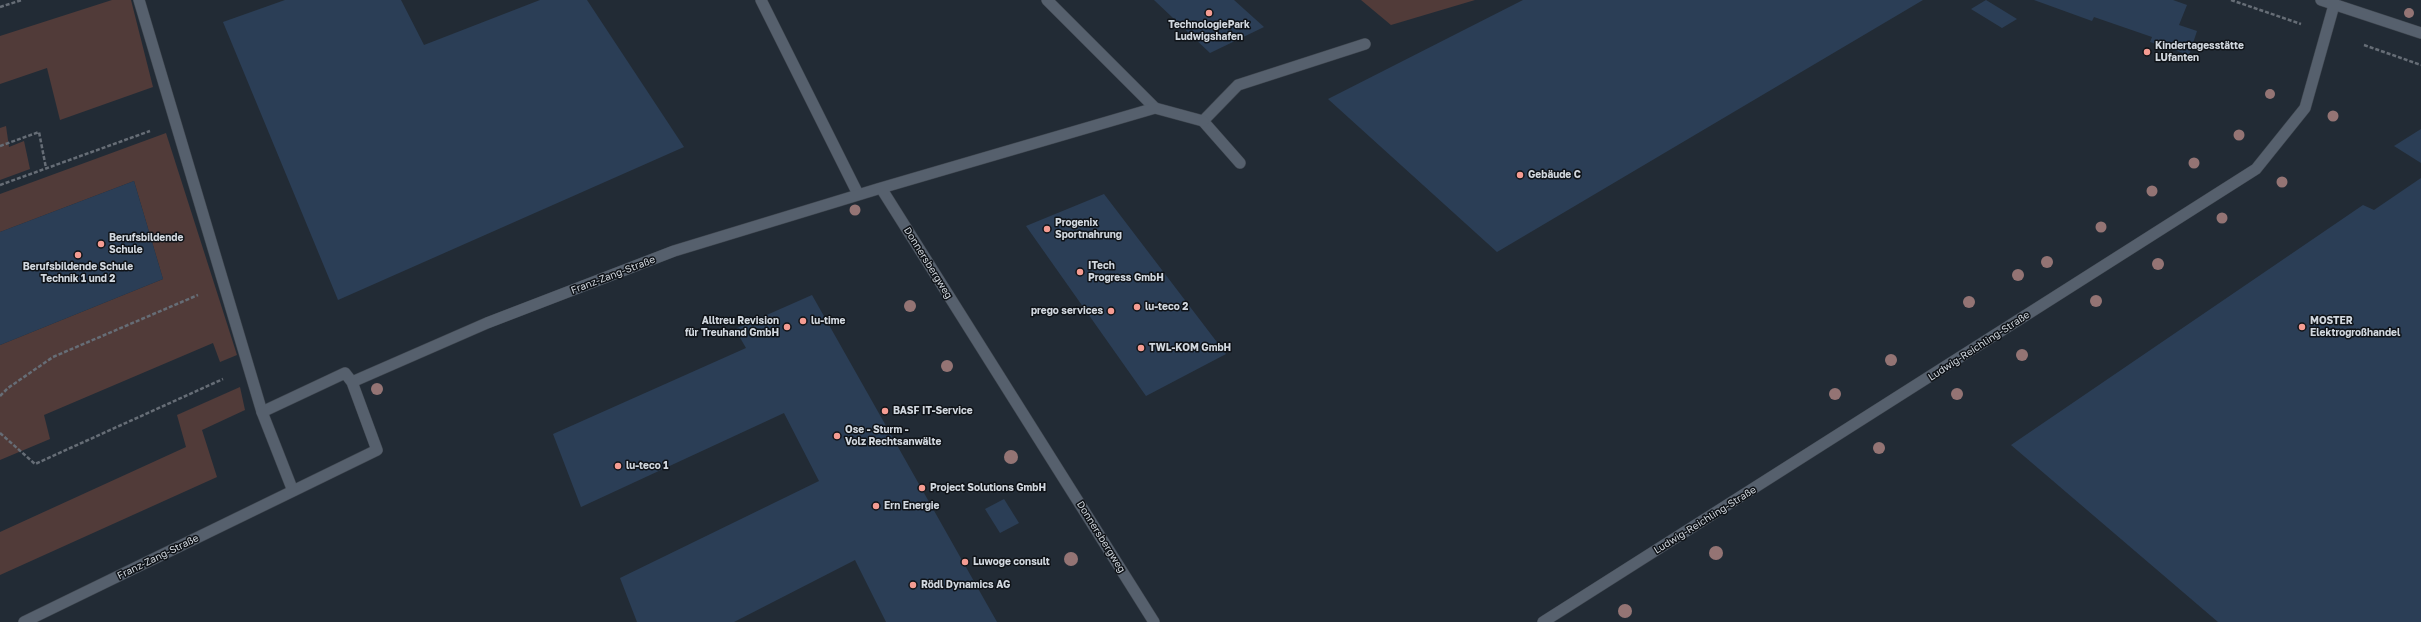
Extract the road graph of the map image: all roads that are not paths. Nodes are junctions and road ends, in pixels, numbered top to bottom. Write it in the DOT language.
graph roads {
  1 [pos="139,0"];
  2 [pos="761,0"];
  3 [pos="1047,0"];
  4 [pos="2321,0"];
  5 [pos="2334,5"];
  6 [pos="2421,33"];
  7 [pos="1365,44"];
  8 [pos="1155,108"];
  9 [pos="1203,121"];
  10 [pos="1240,163"];
  11 [pos="881,188"];
  12 [pos="858,194"];
  13 [pos="352,382"];
  14 [pos="262,412"];
  15 [pos="293,492"];
  16 [pos="24,622"];
  17 [pos="1154,622"];
  18 [pos="1543,622"];
  1 -- 14 [label="street"];
  2 -- 12 [label="street"];
  3 -- 8 [label="street"];
  4 -- 5 [label="street"];
  5 -- 6 [label="street"];
  5 -- 18 [label="street, Ludwig-Reichling-Straße"];
  7 -- 9 [label="street"];
  8 -- 9 [label="street"];
  8 -- 11 [label="street"];
  9 -- 10 [label="street"];
  11 -- 12 [label="street, Franz-Zang-Straße"];
  11 -- 17 [label="street, Donnersbergweg"];
  12 -- 13 [label="street, Franz-Zang-Straße"];
  13 -- 14 [label="street"];
  13 -- 15 [label="street, Franz-Zang-Straße"];
  14 -- 15 [label="street"];
  15 -- 16 [label="street, Franz-Zang-Straße"];
}
